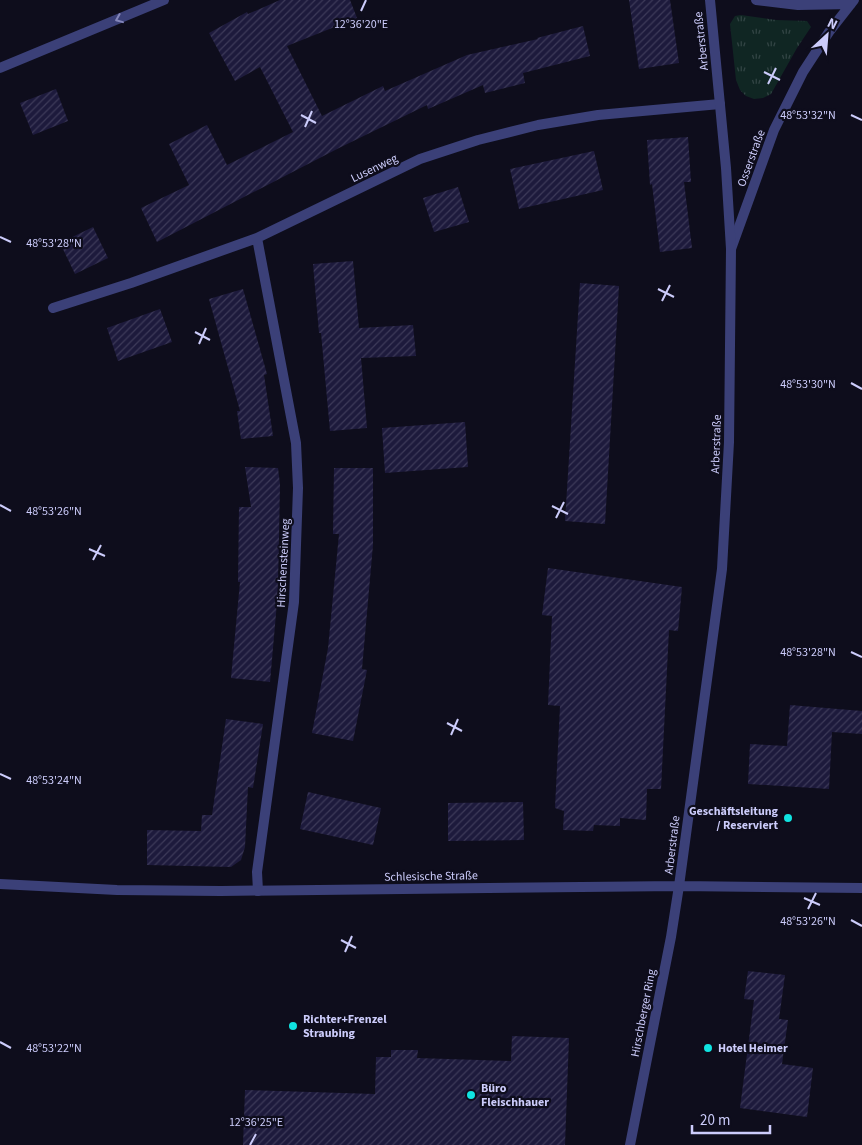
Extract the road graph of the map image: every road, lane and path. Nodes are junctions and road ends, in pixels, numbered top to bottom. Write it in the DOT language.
graph roads {
  1 [pos="164,0"];
  2 [pos="710,0"];
  3 [pos="756,0"];
  4 [pos="853,2"];
  5 [pos="0,68"];
  6 [pos="720,104"];
  7 [pos="257,238"];
  8 [pos="731,250"];
  9 [pos="53,308"];
  10 [pos="0,884"];
  11 [pos="680,886"];
  12 [pos="862,888"];
  13 [pos="258,890"];
  14 [pos="630,1145"];
  1 -- 5 [label="street, one-way"];
  2 -- 6 [label="street, Arberstraße"];
  3 -- 4 [label="street, Osserstraße"];
  4 -- 8 [label="street, Osserstraße"];
  6 -- 7 [label="street, Lusenweg"];
  6 -- 8 [label="street, Arberstraße"];
  7 -- 9 [label="street, Lusenweg"];
  7 -- 13 [label="street, Hirschensteinweg"];
  8 -- 11 [label="street, Arberstraße"];
  10 -- 13 [label="street, Schlesische Straße"];
  11 -- 12 [label="street, Schlesische Straße"];
  11 -- 13 [label="street, Schlesische Straße"];
  11 -- 14 [label="street, Hirschberger Ring"];
}
